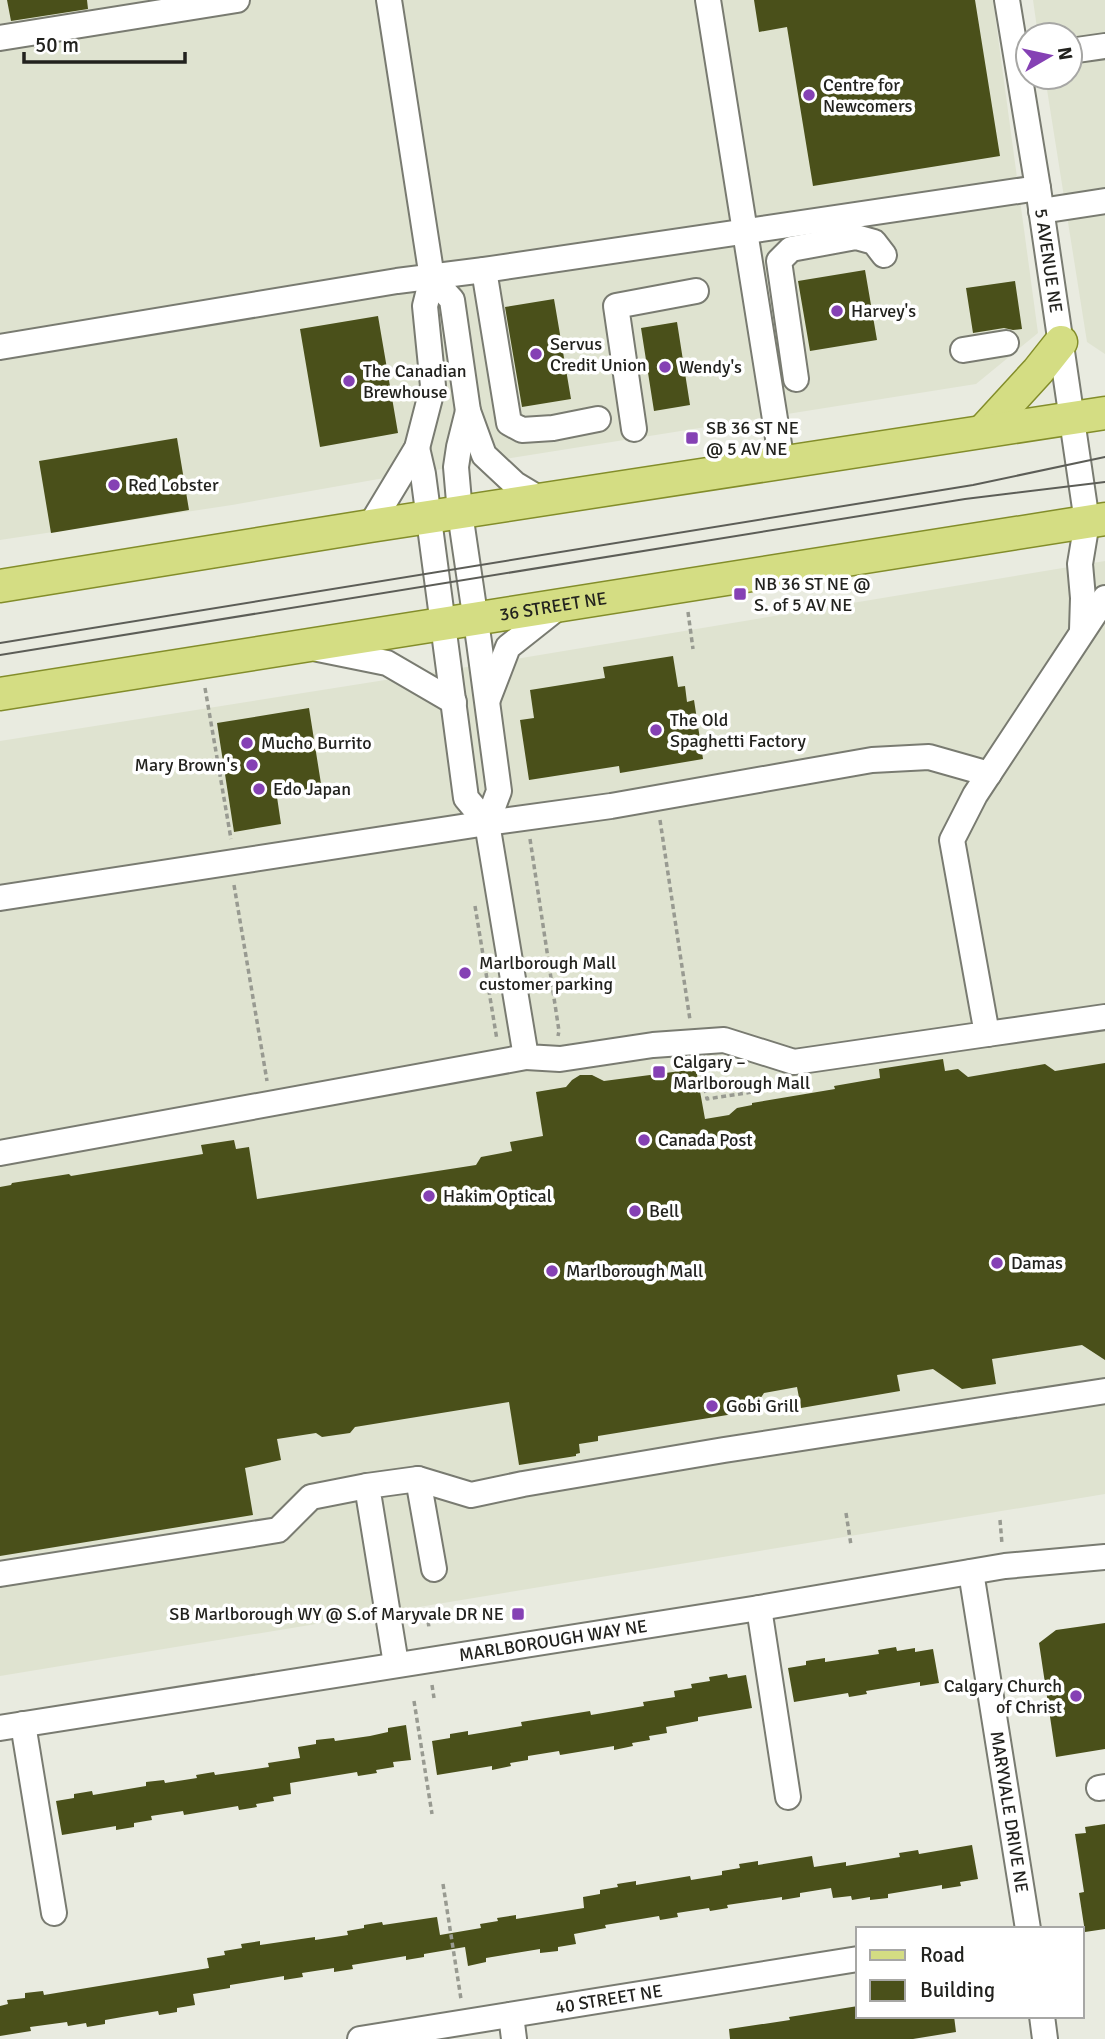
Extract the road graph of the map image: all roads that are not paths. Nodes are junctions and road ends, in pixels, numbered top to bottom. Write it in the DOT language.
graph roads {
  1 [pos="237,0"];
  2 [pos="389,0"];
  3 [pos="708,0"];
  4 [pos="1007,0"];
  5 [pos="147,7"];
  6 [pos="1014,27"];
  7 [pos="0,38"];
  8 [pos="1105,46"];
  9 [pos="1084,49"];
  10 [pos="1026,91"];
  11 [pos="1040,199"];
  12 [pos="1105,201"];
  13 [pos="744,232"];
  14 [pos="884,255"];
  15 [pos="484,270"];
  16 [pos="432,278"];
  17 [pos="696,291"];
  18 [pos="1061,342"];
  19 [pos="1006,343"];
  20 [pos="0,347"];
  21 [pos="963,350"];
  22 [pos="796,379"];
  23 [pos="468,411"];
  24 [pos="1105,413"];
  25 [pos="1073,418"];
  26 [pos="598,419"];
  27 [pos="634,429"];
  28 [pos="983,431"];
  29 [pos="417,448"];
  30 [pos="782,463"];
  31 [pos="540,499"];
  32 [pos="460,513"];
  33 [pos="428,517"];
  34 [pos="1096,521"];
  35 [pos="370,526"];
  36 [pos="5,581"];
  37 [pos="1105,598"];
  38 [pos="561,605"];
  39 [pos="476,619"];
  40 [pos="442,624"];
  41 [pos="1082,630"];
  42 [pos="304,646"];
  43 [pos="0,694"];
  44 [pos="454,702"];
  45 [pos="487,703"];
  46 [pos="989,774"];
  47 [pos="487,823"];
  48 [pos="0,898"];
  49 [pos="1105,1017"];
  50 [pos="987,1034"];
  51 [pos="526,1057"];
  52 [pos="0,1153"];
  53 [pos="1105,1391"];
  54 [pos="418,1479"];
  55 [pos="367,1486"];
  56 [pos="1105,1557"];
  57 [pos="434,1569"];
  58 [pos="971,1572"];
  59 [pos="0,1574"];
  60 [pos="759,1608"];
  61 [pos="396,1664"];
  62 [pos="11,1726"];
  63 [pos="788,1797"];
  64 [pos="54,1913"];
  65 [pos="1028,1927"];
  66 [pos="856,1959"];
  67 [pos="1042,2018"];
  68 [pos="512,2027"];
  69 [pos="360,2039"];
  70 [pos="1045,2039"];
  1 -- 5 [label="street"];
  2 -- 16 [label="street"];
  3 -- 13 [label="street"];
  4 -- 6 [label="street, 5 AVENUE NE"];
  5 -- 7 [label="street"];
  8 -- 9 [label="street"];
  10 -- 11 [label="street, 5 AVENUE NE"];
  11 -- 12 [label="street"];
  11 -- 13 [label="street"];
  11 -- 18 [label="street, 5 AVENUE NE"];
  13 -- 15 [label="street"];
  13 -- 30 [label="street"];
  14 -- 22 [label="street"];
  15 -- 16 [label="street"];
  15 -- 26 [label="street"];
  16 -- 20 [label="street"];
  16 -- 23 [label="street"];
  16 -- 29 [label="street"];
  17 -- 27 [label="street"];
  18 -- 25 [label="street, 5 AVENUE NE"];
  18 -- 28 [label="main road"];
  19 -- 21 [label="street"];
  23 -- 31 [label="street"];
  23 -- 32 [label="street"];
  24 -- 25 [label="main road"];
  25 -- 28 [label="main road"];
  25 -- 34 [label="street, 5 AVENUE NE"];
  28 -- 30 [label="main road"];
  29 -- 33 [label="street"];
  29 -- 35 [label="street"];
  30 -- 31 [label="main road"];
  31 -- 32 [label="main road"];
  32 -- 33 [label="main road"];
  32 -- 39 [label="street"];
  33 -- 35 [label="main road"];
  33 -- 40 [label="street"];
  34 -- 38 [label="main road, 36 STREET NE"];
  34 -- 41 [label="street, 5 AVENUE NE"];
  35 -- 36 [label="main road"];
  37 -- 41 [label="street"];
  38 -- 39 [label="main road, 36 STREET NE"];
  38 -- 45 [label="street"];
  39 -- 40 [label="main road, 36 STREET NE"];
  39 -- 45 [label="street"];
  40 -- 42 [label="main road, 36 STREET NE"];
  40 -- 44 [label="street"];
  41 -- 46 [label="street"];
  42 -- 43 [label="main road, 36 STREET NE"];
  42 -- 44 [label="street"];
  44 -- 47 [label="street"];
  45 -- 47 [label="street"];
  46 -- 47 [label="street"];
  46 -- 50 [label="street"];
  47 -- 48 [label="street"];
  47 -- 51 [label="street"];
  49 -- 50 [label="street"];
  50 -- 51 [label="street"];
  51 -- 52 [label="street"];
  53 -- 54 [label="street"];
  54 -- 55 [label="street"];
  54 -- 57 [label="street"];
  55 -- 59 [label="street"];
  55 -- 61 [label="street"];
  56 -- 58 [label="street, MARLBOROUGH WAY NE"];
  58 -- 60 [label="street, MARLBOROUGH WAY NE"];
  58 -- 65 [label="street, MARYVALE DRIVE NE"];
  60 -- 61 [label="street, MARLBOROUGH WAY NE"];
  60 -- 63 [label="street"];
  61 -- 62 [label="street, MARLBOROUGH WAY NE"];
  62 -- 64 [label="street"];
  66 -- 68 [label="street, 40 STREET NE"];
  67 -- 70 [label="street"];
  68 -- 69 [label="street, 40 STREET NE"];
}
